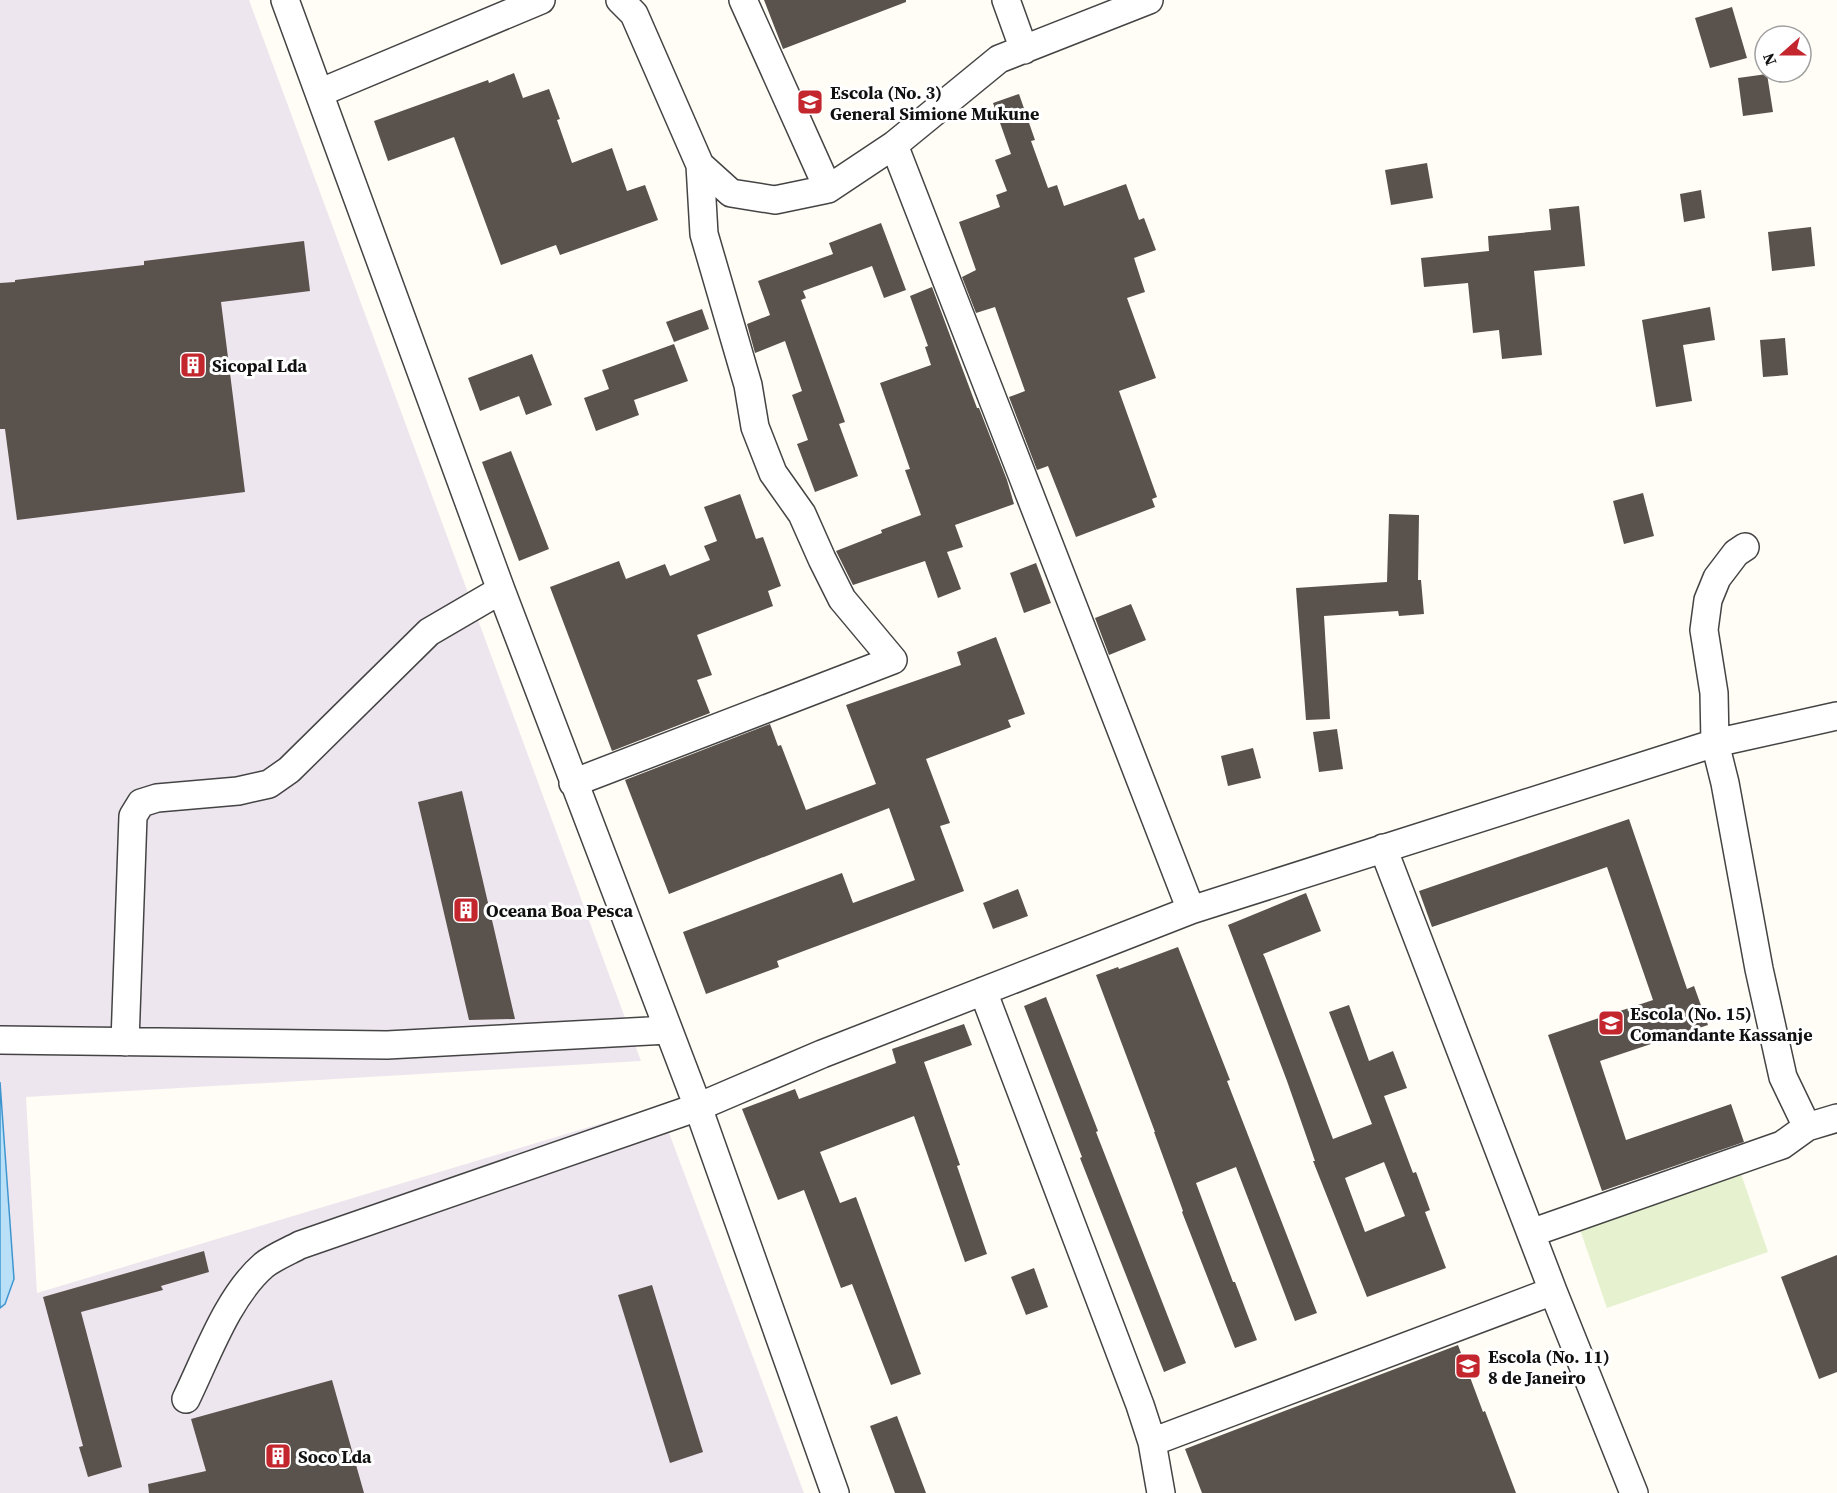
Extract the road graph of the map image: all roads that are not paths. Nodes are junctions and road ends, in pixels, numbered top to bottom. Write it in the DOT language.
graph roads {
  1 [pos="285,0"];
  2 [pos="542,0"];
  3 [pos="620,0"];
  4 [pos="743,0"];
  5 [pos="1006,0"];
  6 [pos="1149,0"];
  7 [pos="1024,50"];
  8 [pos="319,93"];
  9 [pos="894,145"];
  10 [pos="700,165"];
  11 [pos="828,189"];
  12 [pos="1745,547"];
  13 [pos="501,590"];
  14 [pos="1837,716"];
  15 [pos="1715,743"];
  16 [pos="573,783"];
  17 [pos="1383,848"];
  18 [pos="1191,910"];
  19 [pos="983,991"];
  20 [pos="668,1030"];
  21 [pos="0,1040"];
  22 [pos="126,1042"];
  23 [pos="698,1107"];
  24 [pos="1837,1118"];
  25 [pos="1807,1127"];
  26 [pos="1531,1233"];
  27 [pos="1553,1291"];
  28 [pos="186,1400"];
  29 [pos="1152,1442"];
  30 [pos="835,1493"];
  31 [pos="1161,1493"];
  32 [pos="1634,1493"];
  1 -- 8 [label="street"];
  2 -- 8 [label="street"];
  3 -- 10 [label="street"];
  4 -- 11 [label="street"];
  5 -- 7 [label="street"];
  6 -- 7 [label="street"];
  7 -- 9 [label="street"];
  8 -- 13 [label="street"];
  9 -- 11 [label="street"];
  9 -- 18 [label="street"];
  10 -- 11 [label="street"];
  10 -- 16 [label="street"];
  12 -- 15 [label="street"];
  13 -- 16 [label="street"];
  13 -- 22 [label="street"];
  14 -- 15 [label="street"];
  15 -- 17 [label="street"];
  15 -- 25 [label="street"];
  16 -- 20 [label="street"];
  17 -- 18 [label="street"];
  17 -- 26 [label="street"];
  18 -- 19 [label="street"];
  19 -- 23 [label="street"];
  19 -- 29 [label="street"];
  20 -- 22 [label="street"];
  20 -- 23 [label="street"];
  21 -- 22 [label="street"];
  23 -- 28 [label="street"];
  23 -- 30 [label="street"];
  24 -- 25 [label="street"];
  25 -- 26 [label="street"];
  26 -- 27 [label="street"];
  27 -- 29 [label="street"];
  27 -- 32 [label="street"];
  29 -- 31 [label="street"];
}
